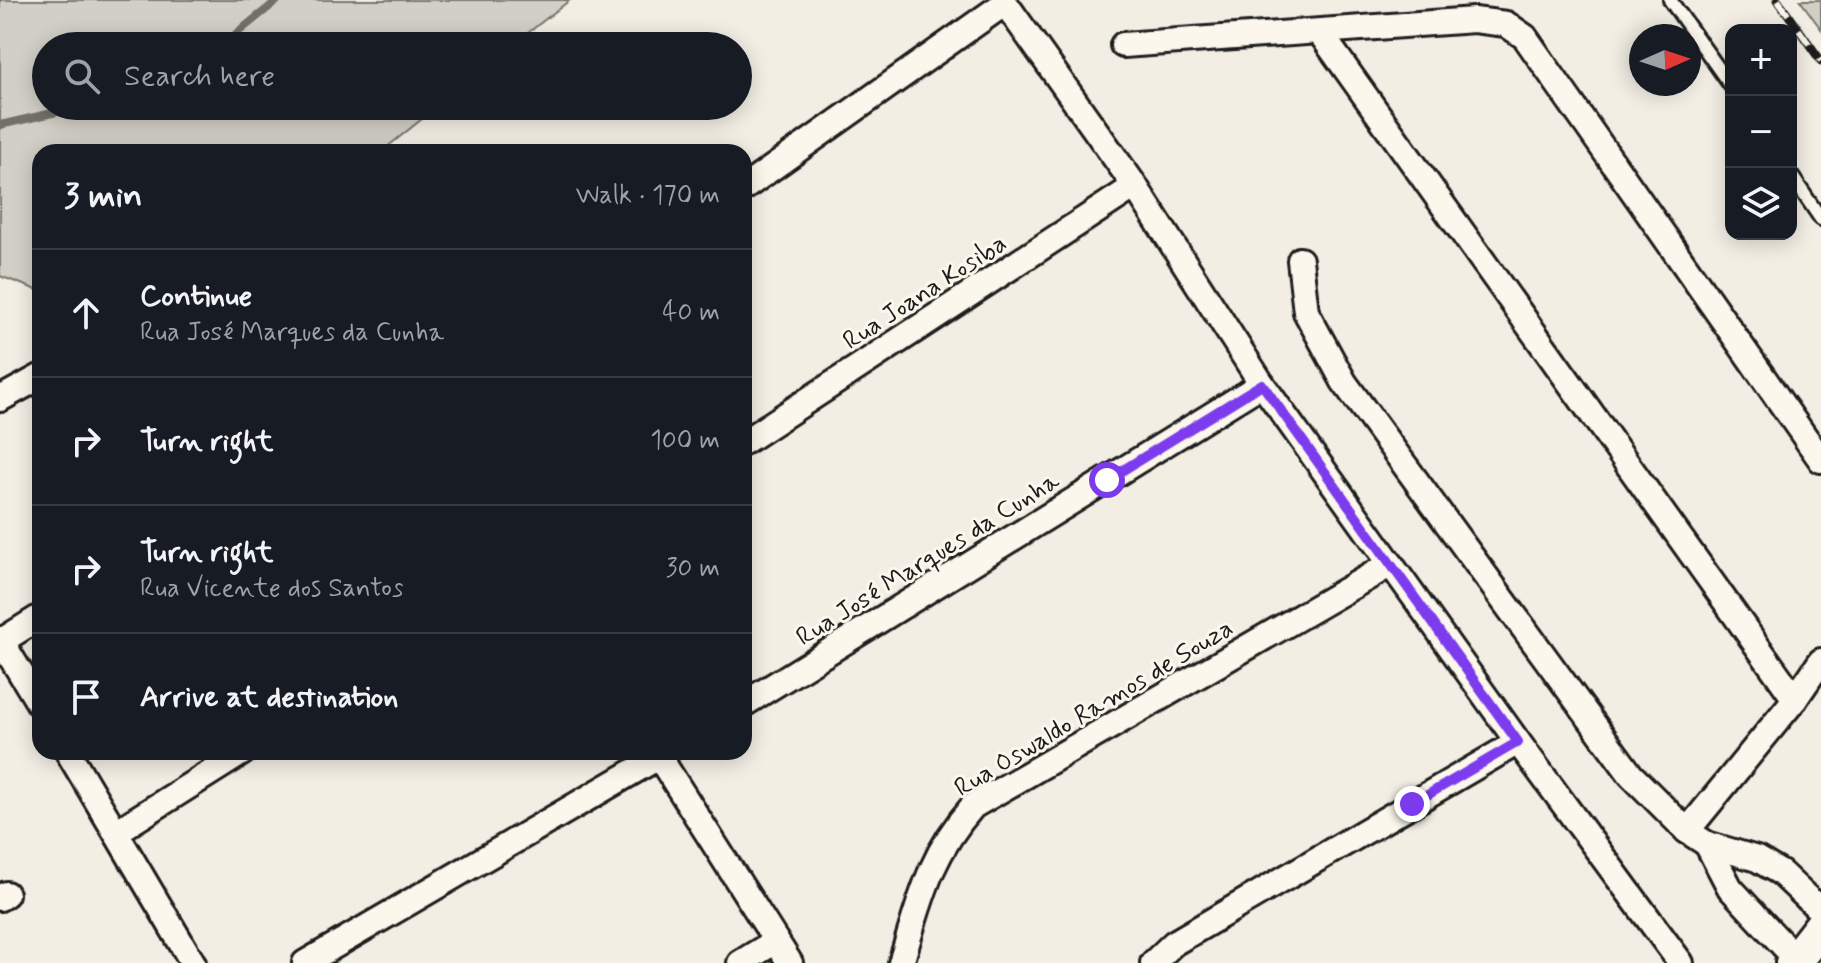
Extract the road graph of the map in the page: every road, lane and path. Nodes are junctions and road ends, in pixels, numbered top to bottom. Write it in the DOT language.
graph roads {
  1 [pos="1670,0"];
  2 [pos="1321,34"];
  3 [pos="1123,45"];
  4 [pos="1725,78"];
  5 [pos="752,182"];
  6 [pos="1797,184"];
  7 [pos="1135,186"];
  8 [pos="1821,219"];
  9 [pos="1300,260"];
  10 [pos="32,381"];
  11 [pos="1262,384"];
  12 [pos="0,399"];
  13 [pos="752,437"];
  14 [pos="1821,460"];
  15 [pos="1391,564"];
  16 [pos="32,622"];
  17 [pos="0,641"];
  18 [pos="1821,661"];
  19 [pos="32,692"];
  20 [pos="752,699"];
  21 [pos="1795,699"];
  22 [pos="1518,742"];
  23 [pos="73,760"];
  24 [pos="230,760"];
  25 [pos="651,760"];
  26 [pos="665,760"];
  27 [pos="116,832"];
  28 [pos="1697,838"];
  29 [pos="1757,859"];
  30 [pos="1730,888"];
  31 [pos="1821,911"];
  32 [pos="1821,927"];
  33 [pos="776,941"];
  34 [pos="1794,961"];
  35 [pos="193,963"];
  36 [pos="305,963"];
  37 [pos="740,963"];
  38 [pos="790,963"];
  39 [pos="901,963"];
  40 [pos="1153,963"];
  41 [pos="1681,963"];
  1 -- 4 [label="lane"];
  2 -- 3 [label="street"];
  2 -- 14 [label="street"];
  2 -- 21 [label="street"];
  5 -- 7 [label="street"];
  6 -- 8 [label="lane"];
  7 -- 11 [label="street"];
  7 -- 13 [label="street, Rua Joana Kosiba"];
  9 -- 28 [label="street"];
  10 -- 12 [label="street"];
  11 -- 15 [label="street"];
  11 -- 20 [label="street, Rua José Marques da Cunha"];
  15 -- 22 [label="street"];
  15 -- 39 [label="street, Rua Oswaldo Ramos de Souza"];
  16 -- 17 [label="street"];
  17 -- 19 [label="street"];
  18 -- 21 [label="street"];
  21 -- 28 [label="street"];
  22 -- 40 [label="street"];
  22 -- 41 [label="street"];
  23 -- 27 [label="street"];
  24 -- 27 [label="street"];
  25 -- 36 [label="street"];
  26 -- 33 [label="street"];
  27 -- 35 [label="street"];
  28 -- 29 [label="street"];
  28 -- 30 [label="street"];
  29 -- 30 [label="street"];
  29 -- 31 [label="street"];
  30 -- 34 [label="street"];
  32 -- 34 [label="street"];
  33 -- 37 [label="street"];
  33 -- 38 [label="street"];
}
